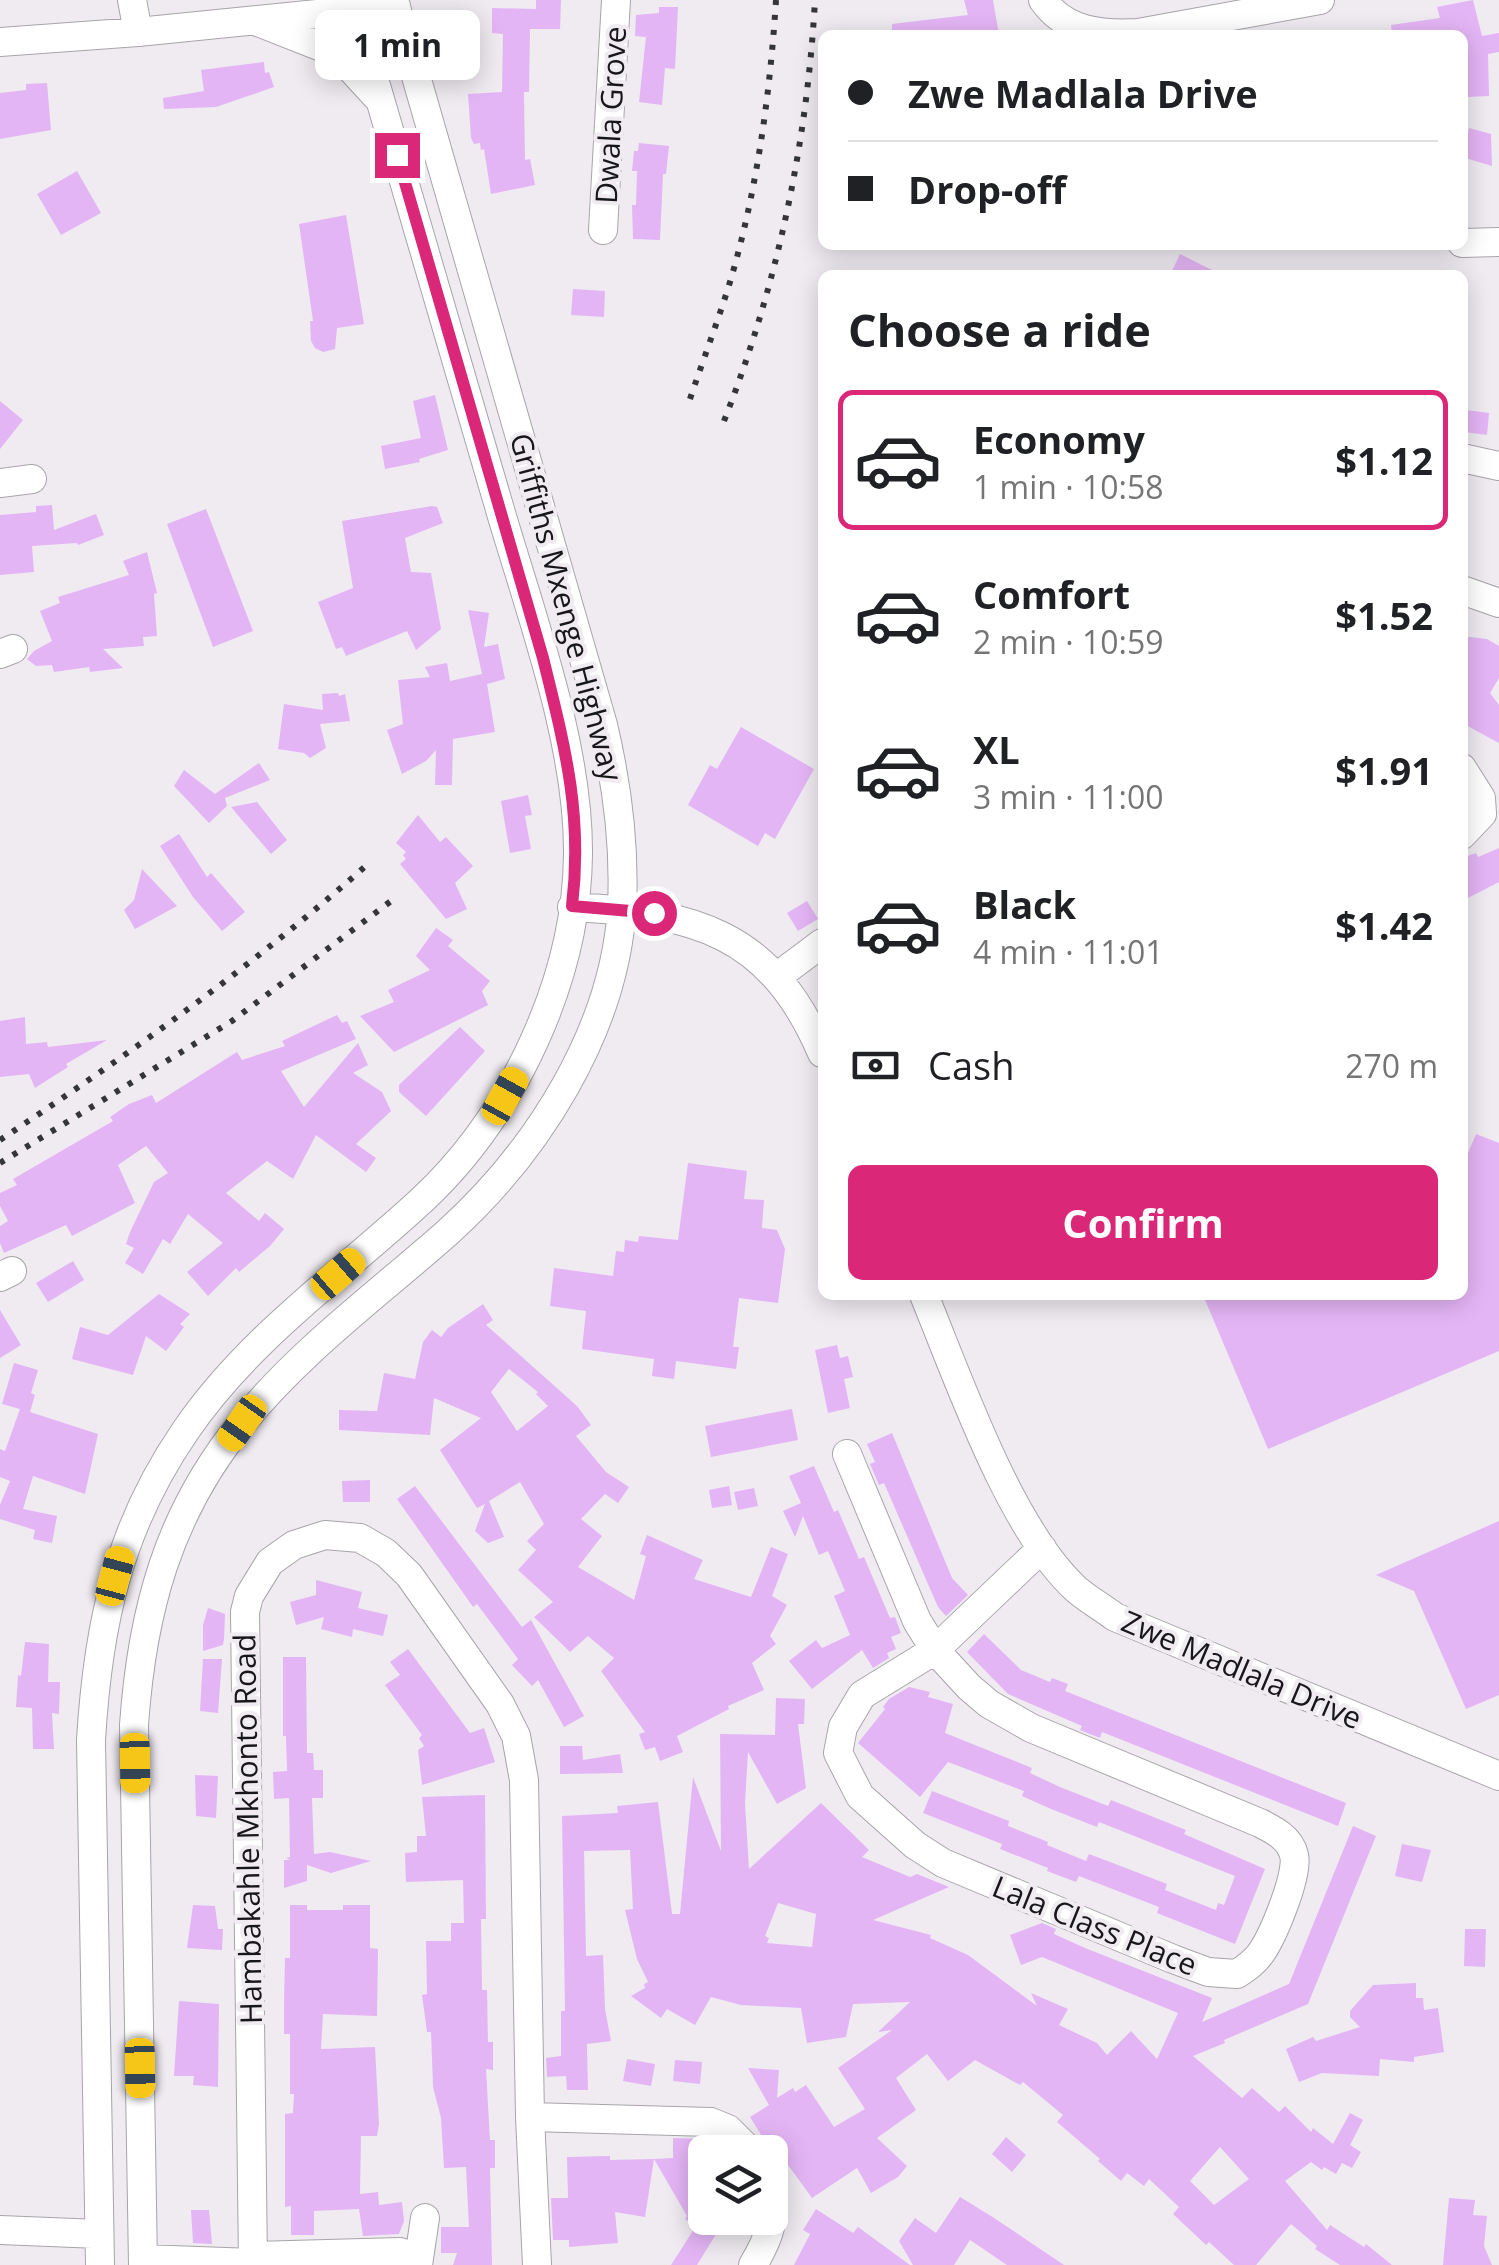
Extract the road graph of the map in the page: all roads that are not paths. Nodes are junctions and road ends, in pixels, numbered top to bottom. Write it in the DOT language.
graph roads {
  1 [pos="132,0"];
  2 [pos="616,0"];
  3 [pos="1044,0"];
  4 [pos="1320,0"];
  5 [pos="395,3"];
  6 [pos="353,5"];
  7 [pos="255,20"];
  8 [pos="1084,30"];
  9 [pos="1159,30"];
  10 [pos="138,32"];
  11 [pos="0,42"];
  12 [pos="381,100"];
  13 [pos="603,230"];
  14 [pos="1499,242"];
  15 [pos="1468,244"];
  16 [pos="1468,459"];
  17 [pos="1499,466"];
  18 [pos="32,479"];
  19 [pos="0,482"];
  20 [pos="1468,592"];
  21 [pos="1499,603"];
  22 [pos="1468,777"];
  23 [pos="1468,829"];
  24 [pos="572,906"];
  25 [pos="622,909"];
  26 [pos="818,946"];
  27 [pos="778,976"];
  28 [pos="818,1044"];
  29 [pos="926,1300"];
  30 [pos="847,1454"];
  31 [pos="1042,1548"];
  32 [pos="935,1650"];
  33 [pos="1499,1776"];
  34 [pos="530,2117"];
  35 [pos="734,2135"];
  36 [pos="424,2218"];
  37 [pos="0,2230"];
  38 [pos="100,2234"];
  39 [pos="769,2235"];
  40 [pos="253,2261"];
  41 [pos="418,2261"];
  42 [pos="143,2262"];
  43 [pos="100,2265"];
  44 [pos="537,2265"];
  45 [pos="752,2265"];
  1 -- 10 [label="street"];
  2 -- 13 [label="street, Dwala Grove"];
  3 -- 8 [label="street"];
  4 -- 9 [label="street"];
  5 -- 6 [label="street"];
  5 -- 25 [label="street, Griffiths Mxenge Highway"];
  6 -- 7 [label="street"];
  6 -- 12 [label="street, Griffiths Mxenge Highway"];
  7 -- 10 [label="street"];
  7 -- 12 [label="street"];
  10 -- 11 [label="street"];
  12 -- 24 [label="street, Griffiths Mxenge Highway"];
  14 -- 15 [label="street"];
  16 -- 17 [label="street"];
  18 -- 19 [label="street"];
  20 -- 21 [label="street"];
  22 -- 23 [label="street"];
  24 -- 25 [label="street"];
  24 -- 38 [label="street, Griffiths Mxenge Highway"];
  25 -- 27 [label="street"];
  25 -- 42 [label="street, Griffiths Mxenge Highway"];
  26 -- 27 [label="street"];
  27 -- 28 [label="street"];
  29 -- 31 [label="street, Zwe Madlala Drive"];
  30 -- 32 [label="street, Lala Class Place"];
  31 -- 32 [label="street, Lala Class Place"];
  31 -- 33 [label="street, Zwe Madlala Drive"];
  32 -- 32 [label="street, Lala Class Place"];
  34 -- 35 [label="street"];
  34 -- 40 [label="street, Hambakahle Mkhonto Road"];
  34 -- 44 [label="street, Hambakahle Mkhonto Road"];
  36 -- 41 [label="street"];
  37 -- 38 [label="street"];
  38 -- 43 [label="street, Griffiths Mxenge Highway"];
  39 -- 45 [label="street"];
  40 -- 41 [label="street"];
  40 -- 42 [label="street"];
}
